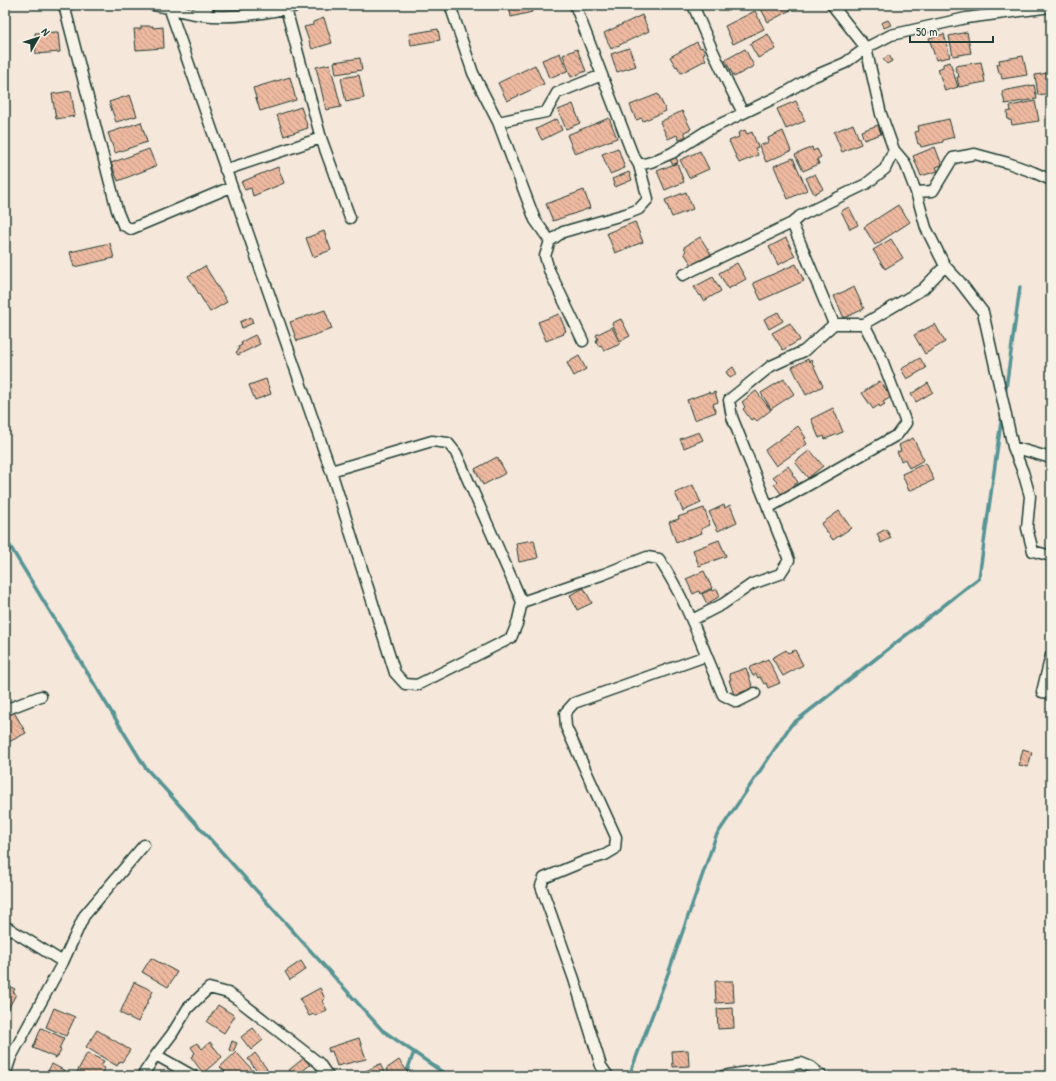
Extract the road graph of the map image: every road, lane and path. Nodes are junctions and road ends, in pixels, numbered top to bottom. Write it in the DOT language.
graph roads {
  1 [pos="64,5"];
  2 [pos="153,5"];
  3 [pos="210,5"];
  4 [pos="301,5"];
  5 [pos="450,5"];
  6 [pos="575,5"];
  7 [pos="693,5"];
  8 [pos="832,5"];
  9 [pos="1051,6"];
  10 [pos="169,7"];
  11 [pos="286,9"];
  12 [pos="196,13"];
  13 [pos="866,48"];
  14 [pos="602,74"];
  15 [pos="743,113"];
  16 [pos="498,122"];
  17 [pos="321,138"];
  18 [pos="894,150"];
  19 [pos="639,165"];
  20 [pos="225,170"];
  21 [pos="1051,180"];
  22 [pos="231,187"];
  23 [pos="916,192"];
  24 [pos="350,218"];
  25 [pos="792,223"];
  26 [pos="550,241"];
  27 [pos="945,266"];
  28 [pos="683,275"];
  29 [pos="834,324"];
  30 [pos="864,324"];
  31 [pos="584,341"];
  32 [pos="1013,447"];
  33 [pos="1051,458"];
  34 [pos="331,471"];
  35 [pos="768,508"];
  36 [pos="1051,556"];
  37 [pos="522,602"];
  38 [pos="692,620"];
  39 [pos="1051,655"];
  40 [pos="706,656"];
  41 [pos="755,693"];
  42 [pos="1051,693"];
  43 [pos="41,696"];
  44 [pos="5,710"];
  45 [pos="144,845"];
  46 [pos="5,926"];
  47 [pos="63,962"];
  48 [pos="156,1055"];
  49 [pos="5,1070"];
  50 [pos="5,1074"];
  51 [pos="142,1076"];
  52 [pos="193,1076"];
  53 [pos="328,1076"];
  54 [pos="608,1076"];
  55 [pos="723,1076"];
  56 [pos="822,1076"];
  1 -- 22 [label="street"];
  2 -- 10 [label="street"];
  3 -- 12 [label="street"];
  4 -- 11 [label="street"];
  5 -- 16 [label="street"];
  6 -- 14 [label="street"];
  7 -- 15 [label="street"];
  8 -- 13 [label="street"];
  9 -- 13 [label="street"];
  10 -- 12 [label="street"];
  10 -- 20 [label="street"];
  11 -- 12 [label="street"];
  11 -- 17 [label="street"];
  13 -- 15 [label="street"];
  13 -- 18 [label="street"];
  14 -- 16 [label="street"];
  14 -- 19 [label="street"];
  15 -- 19 [label="street"];
  16 -- 26 [label="street"];
  17 -- 20 [label="street"];
  17 -- 24 [label="street"];
  18 -- 23 [label="street"];
  18 -- 25 [label="street"];
  19 -- 26 [label="street"];
  20 -- 22 [label="street"];
  21 -- 23 [label="street"];
  22 -- 34 [label="street"];
  23 -- 27 [label="street"];
  25 -- 28 [label="street"];
  25 -- 29 [label="street"];
  26 -- 31 [label="street"];
  27 -- 30 [label="street"];
  27 -- 32 [label="street"];
  29 -- 30 [label="street"];
  29 -- 35 [label="street"];
  30 -- 35 [label="street"];
  32 -- 33 [label="street"];
  32 -- 36 [label="street"];
  34 -- 37 [label="street"];
  34 -- 37 [label="street"];
  35 -- 38 [label="street"];
  37 -- 38 [label="street"];
  38 -- 40 [label="street"];
  39 -- 42 [label="street"];
  40 -- 41 [label="street"];
  40 -- 54 [label="street"];
  43 -- 44 [label="street"];
  45 -- 47 [label="street"];
  46 -- 47 [label="street"];
  47 -- 49 [label="street"];
  48 -- 51 [label="street"];
  48 -- 52 [label="street"];
  48 -- 53 [label="street"];
  49 -- 50 [label="street"];
  55 -- 56 [label="street"];
}
